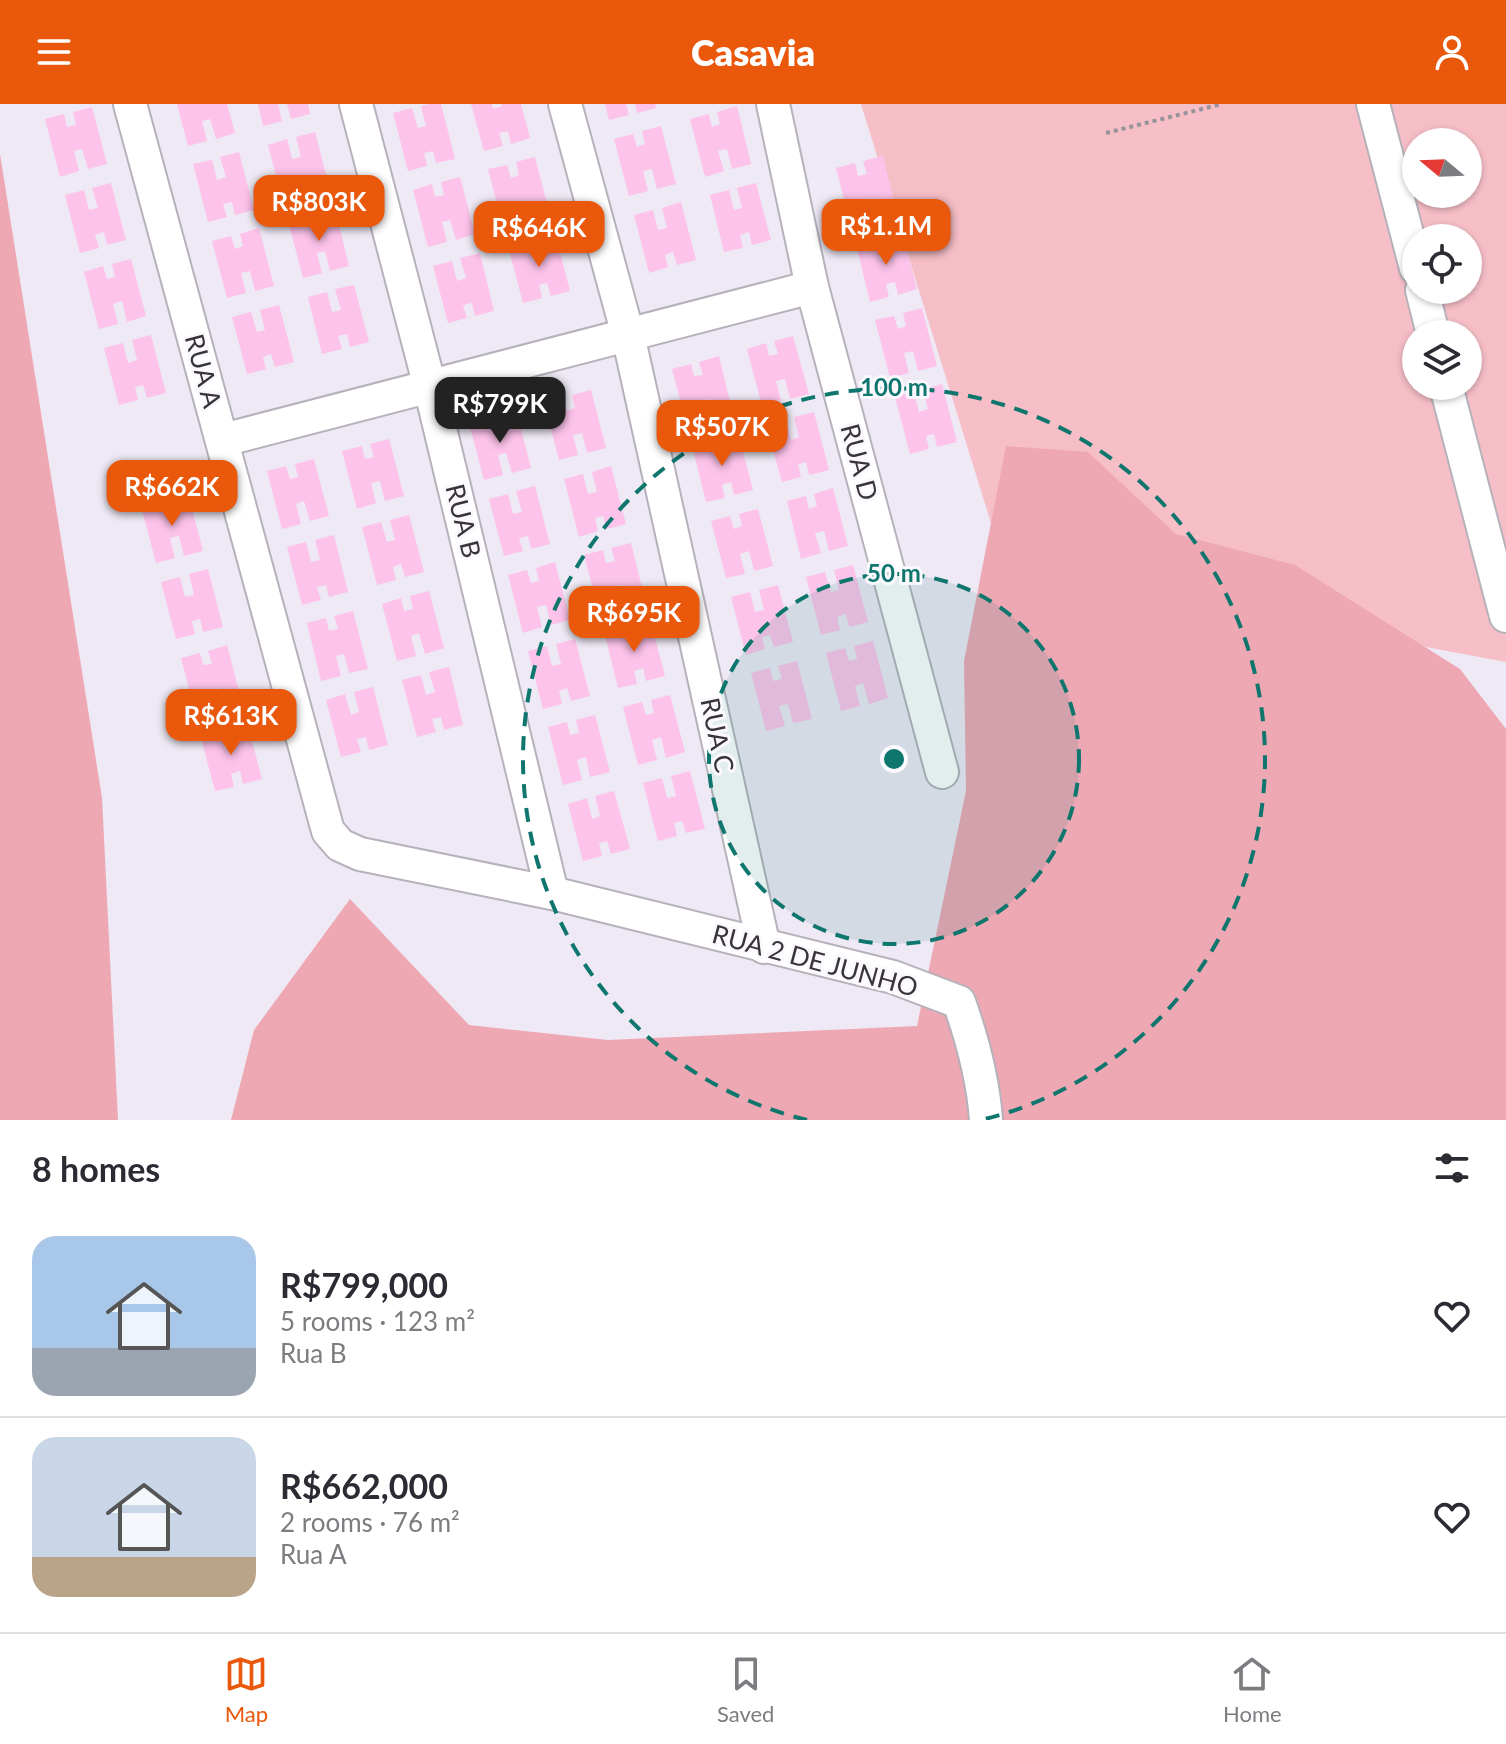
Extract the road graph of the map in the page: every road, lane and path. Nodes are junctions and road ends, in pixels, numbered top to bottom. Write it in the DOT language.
graph roads {
  1 [pos="130,104"];
  2 [pos="356,104"];
  3 [pos="565,104"];
  4 [pos="773,104"];
  5 [pos="1222,104"];
  6 [pos="1373,104"];
  7 [pos="1106,133"];
  8 [pos="1404,224"];
  9 [pos="812,287"];
  10 [pos="628,335"];
  11 [pos="430,387"];
  12 [pos="1450,400"];
  13 [pos="223,440"];
  14 [pos="1506,616"];
  15 [pos="942,772"];
  16 [pos="360,854"];
  17 [pos="552,893"];
  18 [pos="764,947"];
  19 [pos="986,1120"];
  1 -- 13 [label="street, RUA A"];
  2 -- 11 [label="street, RUA B"];
  3 -- 10 [label="street, RUA C"];
  4 -- 9 [label="street, RUA D"];
  5 -- 7 [label="path"];
  6 -- 8 [label="street"];
  9 -- 10 [label="street"];
  9 -- 15 [label="street, RUA D"];
  10 -- 11 [label="street"];
  10 -- 18 [label="street, RUA C"];
  11 -- 13 [label="street"];
  11 -- 17 [label="street, RUA B"];
  12 -- 14 [label="street"];
  13 -- 16 [label="street, RUA A"];
  16 -- 17 [label="street, RUA 2 DE JUNHO"];
  17 -- 18 [label="street, RUA 2 DE JUNHO"];
  18 -- 19 [label="street, RUA 2 DE JUNHO"];
}
